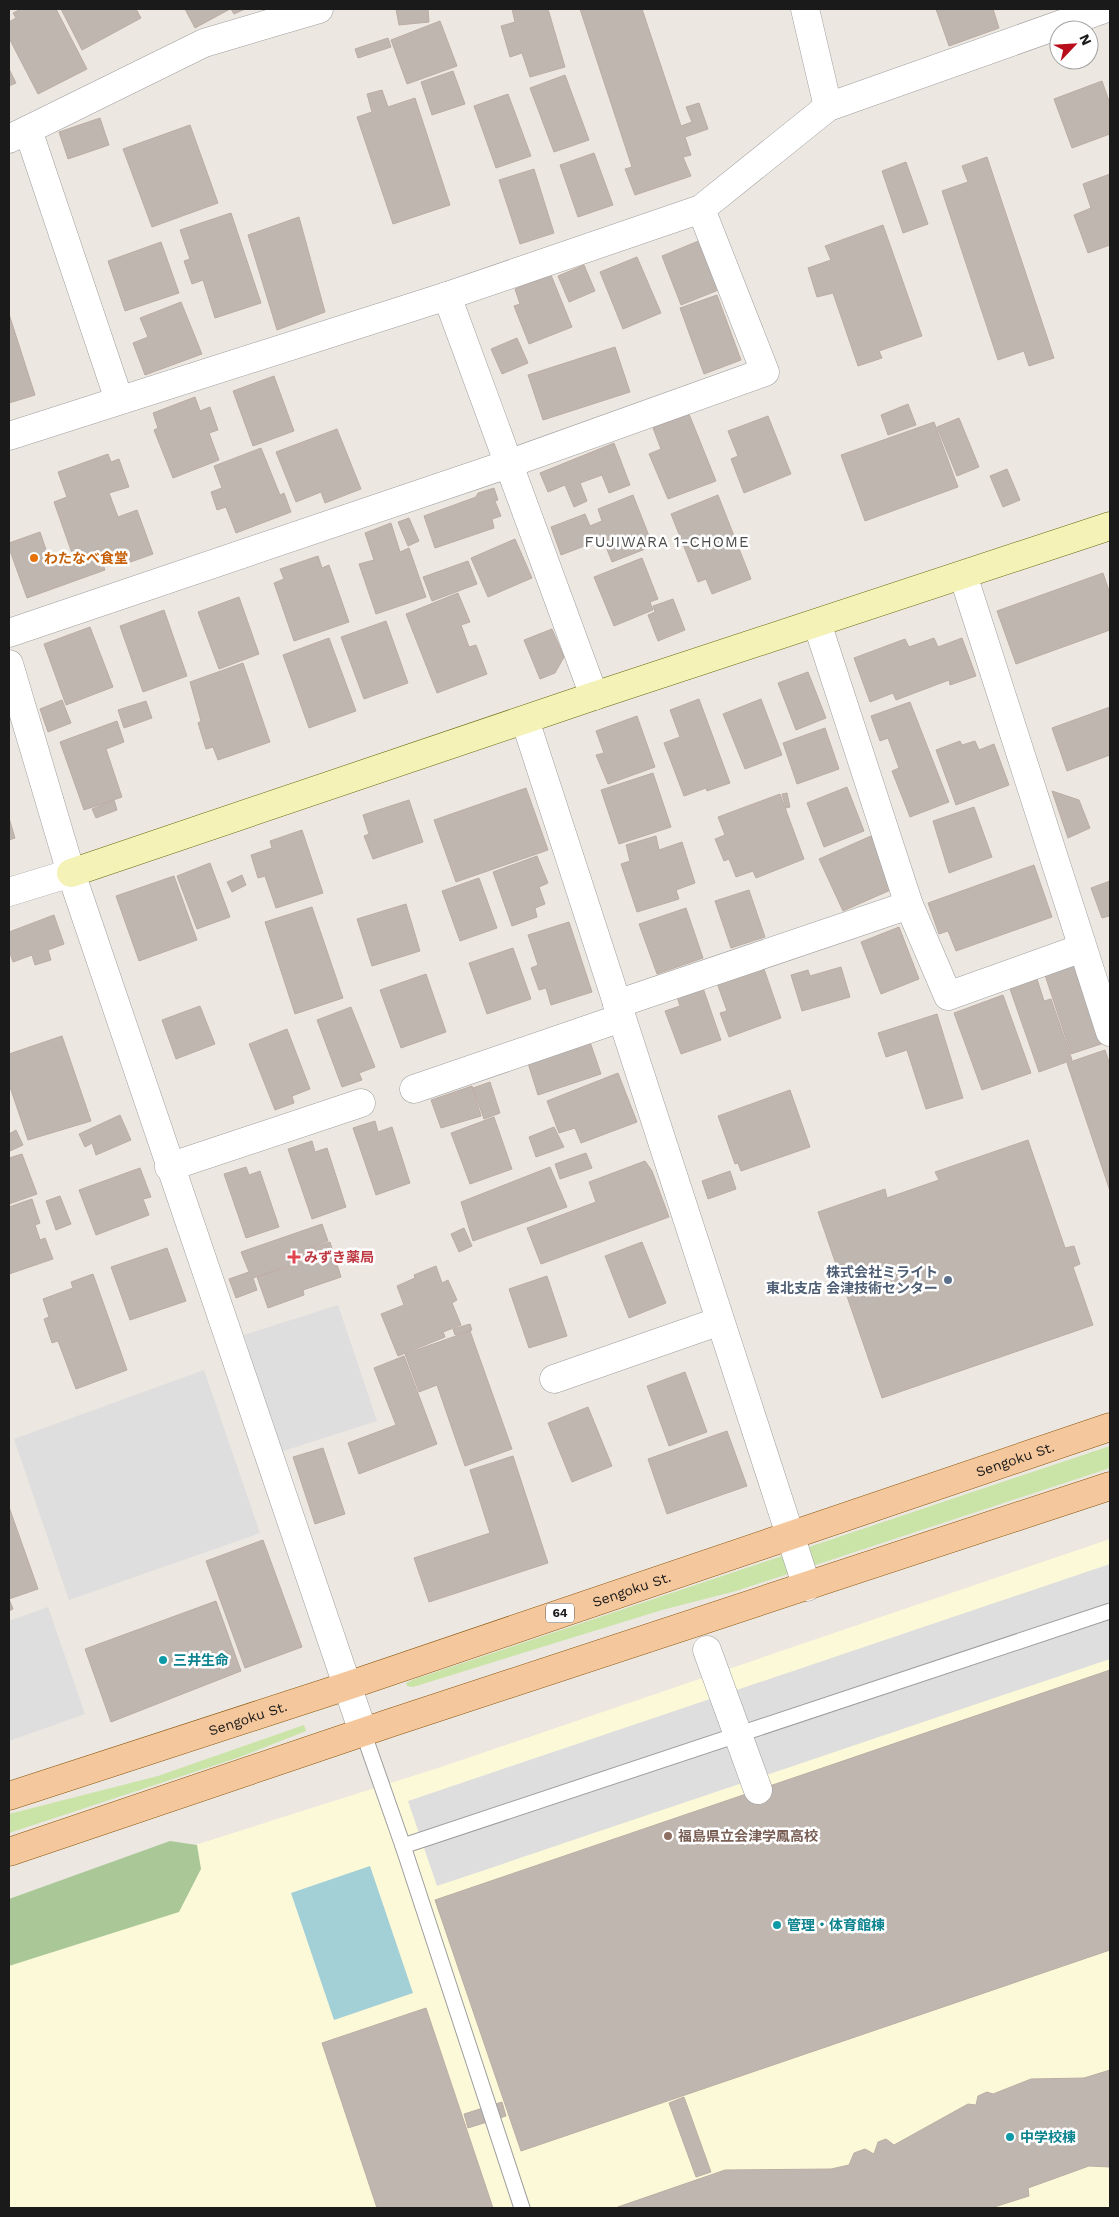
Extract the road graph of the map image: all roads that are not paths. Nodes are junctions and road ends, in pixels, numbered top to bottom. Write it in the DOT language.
graph roads {
  1 [pos="319,9"];
  2 [pos="806,9"];
  3 [pos="1104,9"];
  4 [pos="828,107"];
  5 [pos="18,135"];
  6 [pos="701,208"];
  7 [pos="447,296"];
  8 [pos="119,400"];
  9 [pos="9,436"];
  10 [pos="508,464"];
  11 [pos="1110,526"];
  12 [pos="963,575"];
  13 [pos="817,623"];
  14 [pos="9,633"];
  15 [pos="9,664"];
  16 [pos="594,696"];
  17 [pos="525,720"];
  18 [pos="71,873"];
  19 [pos="9,892"];
  20 [pos="909,905"];
  21 [pos="1082,948"];
  22 [pos="1103,987"];
  23 [pos="619,1011"];
  24 [pos="1110,1032"];
  25 [pos="414,1089"];
  26 [pos="361,1102"];
  27 [pos="169,1167"];
  28 [pos="720,1321"];
  29 [pos="554,1379"];
  30 [pos="1110,1427"];
  31 [pos="1110,1486"];
  32 [pos="790,1535"];
  33 [pos="807,1587"];
  34 [pos="1110,1611"];
  35 [pos="707,1650"];
  36 [pos="347,1686"];
  37 [pos="363,1732"];
  38 [pos="738,1735"];
  39 [pos="758,1790"];
  40 [pos="9,1796"];
  41 [pos="403,1846"];
  42 [pos="9,1852"];
  43 [pos="522,2208"];
  1 -- 5 [label="street"];
  2 -- 4 [label="street"];
  3 -- 4 [label="street"];
  4 -- 6 [label="street"];
  5 -- 8 [label="street"];
  6 -- 7 [label="street"];
  6 -- 10 [label="street"];
  7 -- 8 [label="street"];
  7 -- 10 [label="street"];
  8 -- 9 [label="street"];
  10 -- 14 [label="street"];
  10 -- 16 [label="street"];
  11 -- 12 [label="street"];
  12 -- 13 [label="street"];
  12 -- 21 [label="street"];
  13 -- 16 [label="street"];
  13 -- 20 [label="street"];
  15 -- 18 [label="street"];
  16 -- 17 [label="street"];
  17 -- 18 [label="street"];
  17 -- 23 [label="street"];
  18 -- 19 [label="street"];
  18 -- 27 [label="street"];
  20 -- 21 [label="street"];
  20 -- 23 [label="street"];
  21 -- 22 [label="street"];
  22 -- 24 [label="street"];
  23 -- 25 [label="street"];
  23 -- 28 [label="street"];
  26 -- 27 [label="street"];
  27 -- 36 [label="street"];
  28 -- 29 [label="street"];
  28 -- 32 [label="street"];
  30 -- 32 [label="main road, Sengoku St. / 64"];
  31 -- 33 [label="main road"];
  32 -- 33 [label="street"];
  32 -- 36 [label="main road, Sengoku St. / 64"];
  33 -- 37 [label="main road"];
  34 -- 38 [label="lane"];
  35 -- 38 [label="street"];
  36 -- 37 [label="street"];
  36 -- 40 [label="main road, Sengoku St. / 64"];
  37 -- 41 [label="lane"];
  37 -- 42 [label="main road"];
  38 -- 39 [label="street"];
  38 -- 41 [label="lane"];
  41 -- 43 [label="lane"];
}
